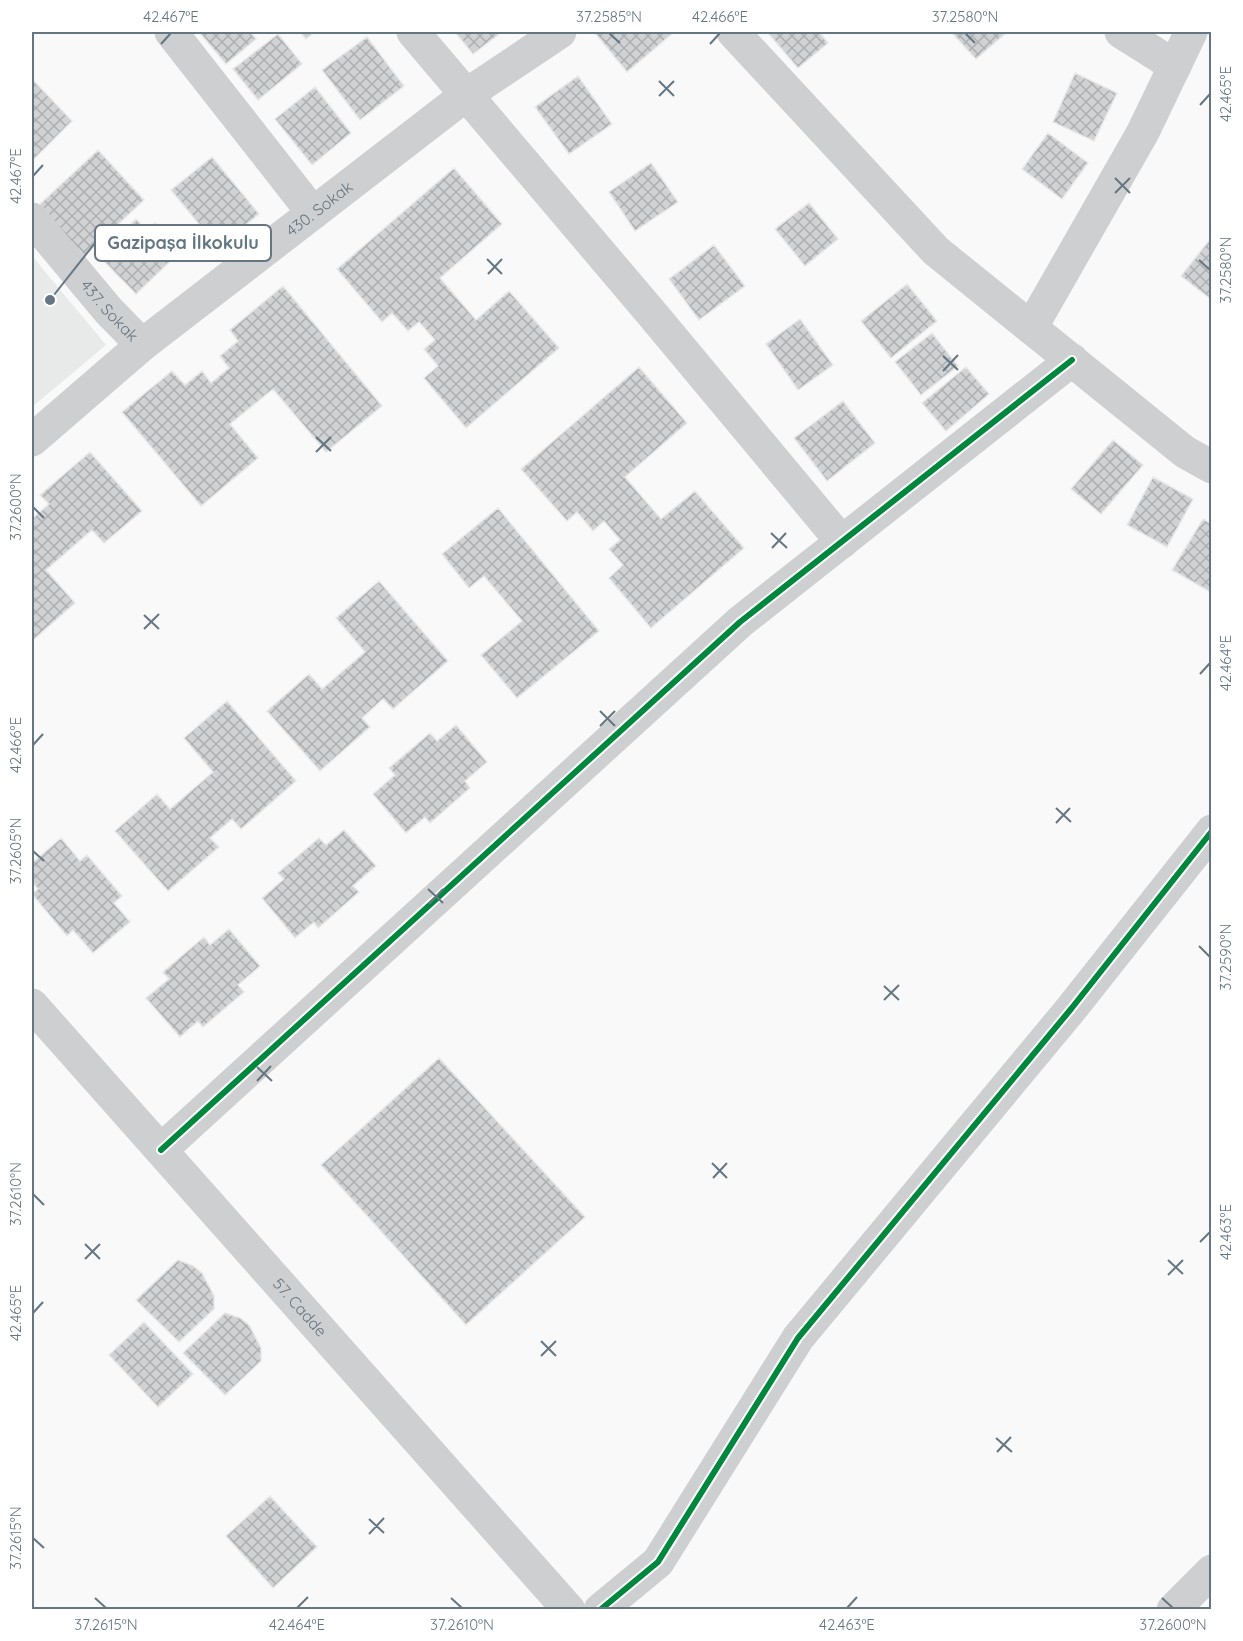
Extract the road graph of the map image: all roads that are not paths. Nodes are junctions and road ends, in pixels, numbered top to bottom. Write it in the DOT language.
graph roads {
  1 [pos="171,32"];
  2 [pos="413,32"];
  3 [pos="560,32"];
  4 [pos="733,32"];
  5 [pos="1121,32"];
  6 [pos="1191,32"];
  7 [pos="1175,66"];
  8 [pos="466,95"];
  9 [pos="314,213"];
  10 [pos="32,219"];
  11 [pos="1031,328"];
  12 [pos="142,345"];
  13 [pos="1072,360"];
  14 [pos="32,440"];
  15 [pos="1212,467"];
  16 [pos="842,542"];
  17 [pos="1212,831"];
  18 [pos="32,1005"];
  19 [pos="161,1150"];
  20 [pos="1212,1571"];
  21 [pos="569,1610"];
  22 [pos="600,1610"];
  23 [pos="1173,1610"];
  1 -- 9 [label="street"];
  2 -- 8 [label="street"];
  3 -- 8 [label="street, 430. Sokak"];
  4 -- 11 [label="street"];
  5 -- 7 [label="street"];
  6 -- 7 [label="street"];
  7 -- 11 [label="street"];
  8 -- 9 [label="street, 430. Sokak"];
  8 -- 16 [label="street"];
  9 -- 12 [label="street, 430. Sokak"];
  10 -- 12 [label="street, 437. Sokak"];
  11 -- 13 [label="street"];
  12 -- 14 [label="street, 430. Sokak"];
  13 -- 15 [label="street"];
  13 -- 16 [label="street"];
  16 -- 19 [label="street"];
  17 -- 22 [label="street"];
  18 -- 19 [label="street, 57. Cadde"];
  19 -- 21 [label="street, 57. Cadde"];
  20 -- 23 [label="street"];
}
